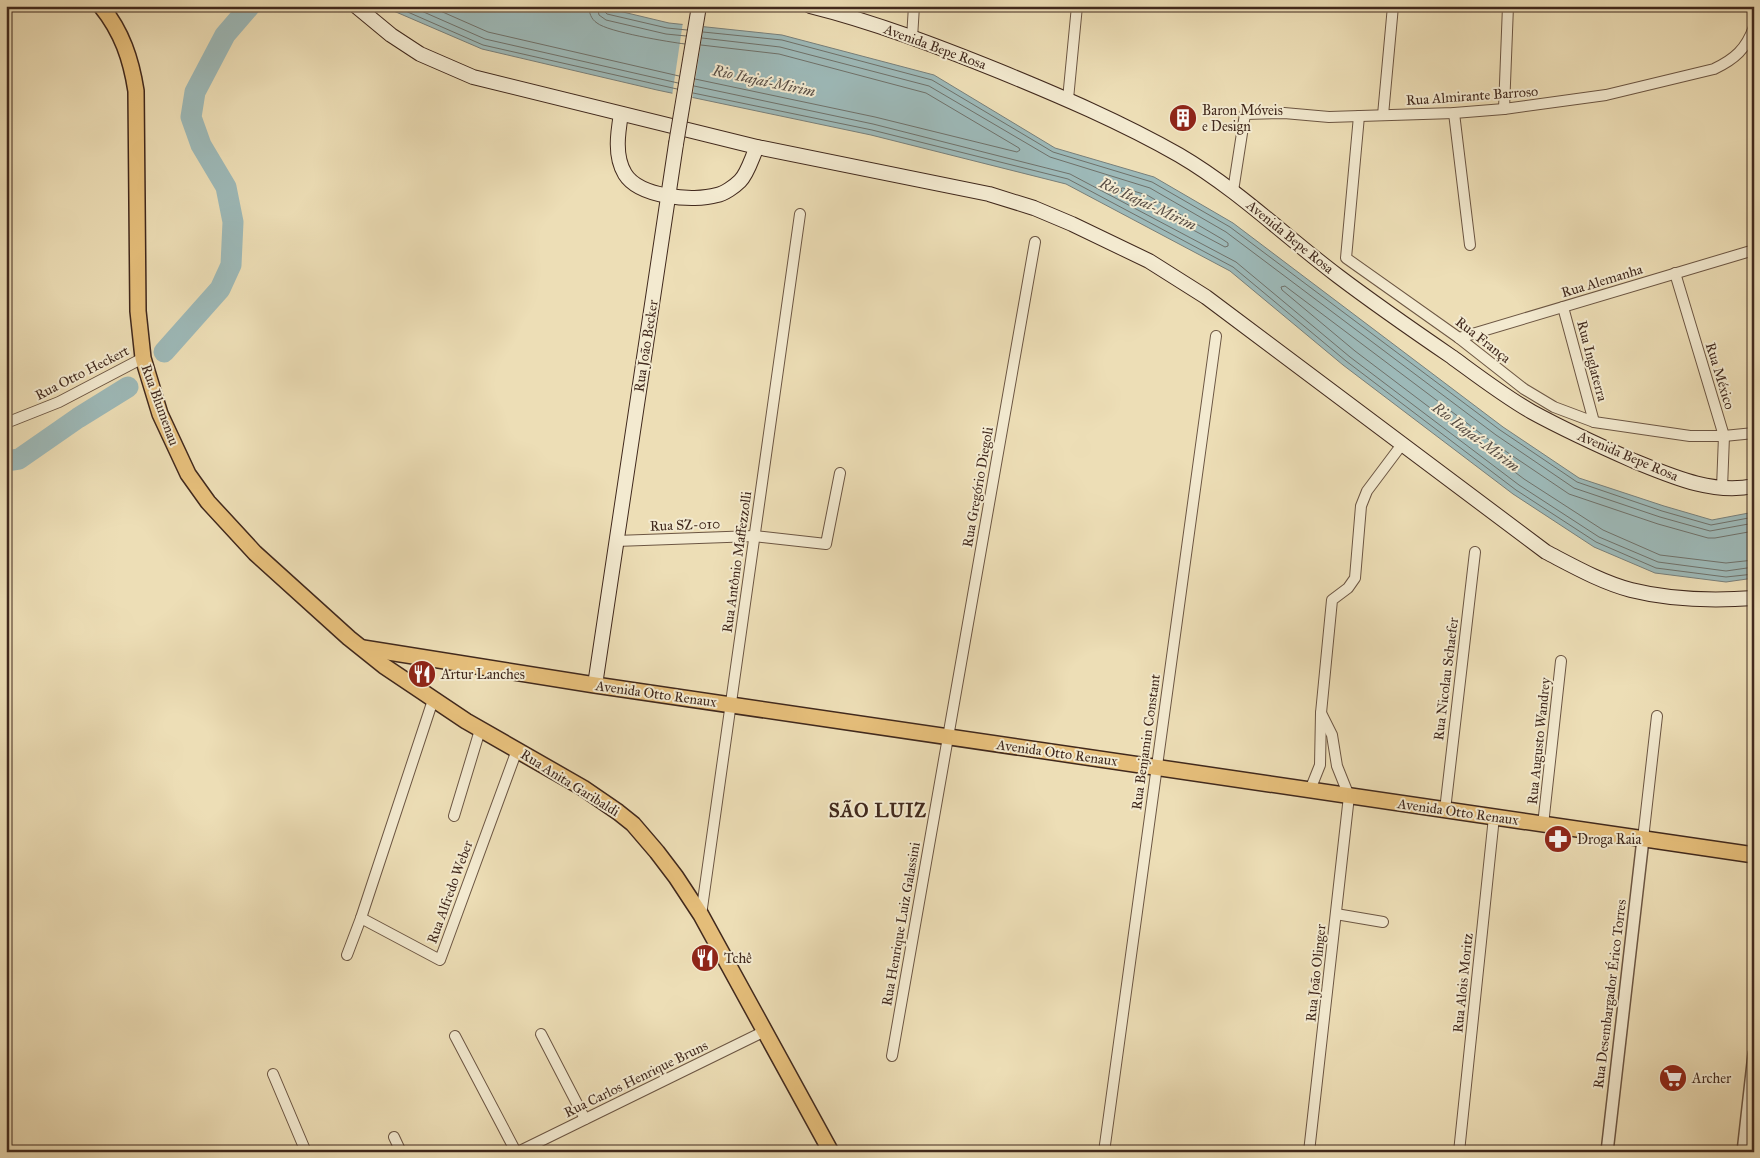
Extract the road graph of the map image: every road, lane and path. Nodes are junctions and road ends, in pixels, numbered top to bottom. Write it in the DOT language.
graph roads {
  1 [pos="101,6"];
  2 [pos="356,6"];
  3 [pos="698,6"];
  4 [pos="810,6"];
  5 [pos="914,6"];
  6 [pos="1077,6"];
  7 [pos="1393,6"];
  8 [pos="1508,6"];
  9 [pos="826,8"];
  10 [pos="1754,27"];
  11 [pos="912,38"];
  12 [pos="1068,99"];
  13 [pos="1504,109"];
  14 [pos="1454,113"];
  15 [pos="621,114"];
  16 [pos="1359,116"];
  17 [pos="1383,116"];
  18 [pos="757,147"];
  19 [pos="1233,191"];
  20 [pos="668,195"];
  21 [pos="800,214"];
  22 [pos="1034,242"];
  23 [pos="1470,245"];
  24 [pos="1754,250"];
  25 [pos="1675,273"];
  26 [pos="1563,306"];
  27 [pos="1216,336"];
  28 [pos="1459,338"];
  29 [pos="142,358"];
  30 [pos="1594,422"];
  31 [pos="6,423"];
  32 [pos="1754,434"];
  33 [pos="1724,436"];
  34 [pos="1403,443"];
  35 [pos="840,473"];
  36 [pos="1754,486"];
  37 [pos="1722,488"];
  38 [pos="754,536"];
  39 [pos="616,541"];
  40 [pos="1475,552"];
  41 [pos="1754,598"];
  42 [pos="361,648"];
  43 [pos="414,656"];
  44 [pos="1562,661"];
  45 [pos="409,684"];
  46 [pos="594,685"];
  47 [pos="432,700"];
  48 [pos="731,705"];
  49 [pos="1321,713"];
  50 [pos="1657,716"];
  51 [pos="480,730"];
  52 [pos="948,737"];
  53 [pos="517,750"];
  54 [pos="1157,768"];
  55 [pos="1310,790"];
  56 [pos="1349,796"];
  57 [pos="1445,810"];
  58 [pos="454,816"];
  59 [pos="1494,817"];
  60 [pos="1544,824"];
  61 [pos="1643,839"];
  62 [pos="1754,855"];
  63 [pos="1336,914"];
  64 [pos="701,915"];
  65 [pos="361,918"];
  66 [pos="1383,922"];
  67 [pos="347,955"];
  68 [pos="765,1031"];
  69 [pos="541,1034"];
  70 [pos="455,1036"];
  71 [pos="1754,1054"];
  72 [pos="892,1056"];
  73 [pos="273,1074"];
  74 [pos="585,1119"];
  75 [pos="394,1137"];
  76 [pos="306,1152"];
  77 [pos="401,1152"];
  78 [pos="517,1152"];
  79 [pos="831,1152"];
  80 [pos="1104,1152"];
  81 [pos="1309,1152"];
  82 [pos="1459,1152"];
  83 [pos="1607,1152"];
  84 [pos="1743,1152"];
  1 -- 29 [label="main road, Rua Blumenau"];
  2 -- 15 [label="main road"];
  3 -- 20 [label="main road, Rua João Becker, bridge"];
  4 -- 9 [label="main road, Avenida Bepe Rosa"];
  5 -- 11 [label="street"];
  6 -- 12 [label="street"];
  7 -- 17 [label="street"];
  8 -- 13 [label="street"];
  9 -- 11 [label="main road, Avenida Bepe Rosa"];
  10 -- 13 [label="street, Rua Almirante Barroso"];
  11 -- 12 [label="main road, Avenida Bepe Rosa"];
  12 -- 19 [label="main road, Avenida Bepe Rosa"];
  13 -- 14 [label="street, Rua Almirante Barroso"];
  14 -- 17 [label="street, Rua Almirante Barroso"];
  14 -- 23 [label="street"];
  15 -- 18 [label="main road"];
  15 -- 20 [label="main road"];
  16 -- 17 [label="street, Rua Almirante Barroso"];
  16 -- 19 [label="street, Rua Almirante Barroso"];
  16 -- 28 [label="street, Rua França"];
  18 -- 20 [label="main road"];
  18 -- 34 [label="main road"];
  19 -- 37 [label="main road, Avenida Bepe Rosa"];
  20 -- 39 [label="main road, Rua João Becker"];
  21 -- 38 [label="street, Rua Antônio Maffezzolli"];
  22 -- 52 [label="street, Rua Gregório Diegoli"];
  24 -- 25 [label="street, Rua Alemanha"];
  25 -- 26 [label="street, Rua Alemanha"];
  25 -- 33 [label="street, Rua México"];
  26 -- 28 [label="street, Rua Alemanha"];
  26 -- 30 [label="street, Rua Inglaterra"];
  27 -- 54 [label="street, Rua Benjamin Constant"];
  28 -- 30 [label="street, Rua França"];
  29 -- 31 [label="street, Rua Otto Heckert"];
  29 -- 42 [label="main road, Rua Blumenau"];
  30 -- 33 [label="street, Rua França"];
  32 -- 33 [label="street, Rua França"];
  33 -- 37 [label="street, Rua México"];
  34 -- 41 [label="main road"];
  34 -- 49 [label="street"];
  35 -- 38 [label="street, Rua SZ-010"];
  36 -- 37 [label="main road, Avenida Bepe Rosa"];
  38 -- 39 [label="street, Rua SZ-010"];
  38 -- 48 [label="street, Rua Antônio Maffezzolli"];
  39 -- 46 [label="main road, Rua João Becker"];
  40 -- 57 [label="street, Rua Nicolau Schaefer"];
  42 -- 43 [label="main road, Avenida Otto Renaux"];
  42 -- 45 [label="main road, Rua Anita Garibaldi"];
  43 -- 45 [label="main road"];
  43 -- 46 [label="main road, Avenida Otto Renaux"];
  44 -- 60 [label="street, Rua Augusto Wandrey"];
  45 -- 47 [label="main road, Rua Anita Garibaldi"];
  46 -- 48 [label="main road, Avenida Otto Renaux"];
  47 -- 51 [label="main road, Rua Anita Garibaldi"];
  47 -- 65 [label="street"];
  48 -- 52 [label="main road, Avenida Otto Renaux"];
  48 -- 64 [label="street, Rua Antônio Maffezzolli"];
  49 -- 55 [label="street"];
  49 -- 56 [label="street"];
  50 -- 61 [label="street"];
  51 -- 53 [label="main road, Rua Anita Garibaldi"];
  51 -- 58 [label="street"];
  52 -- 54 [label="main road, Avenida Otto Renaux"];
  52 -- 72 [label="street, Rua Henrique Luiz Galassini"];
  53 -- 64 [label="main road, Rua Anita Garibaldi"];
  53 -- 65 [label="street, Rua Alfredo Weber"];
  54 -- 55 [label="main road, Avenida Otto Renaux"];
  54 -- 80 [label="street, Rua Benjamin Constant"];
  55 -- 56 [label="main road, Avenida Otto Renaux"];
  56 -- 57 [label="main road, Avenida Otto Renaux"];
  56 -- 63 [label="street, Rua João Olinger"];
  57 -- 59 [label="main road, Avenida Otto Renaux"];
  59 -- 60 [label="main road, Avenida Otto Renaux"];
  59 -- 82 [label="street, Rua Alois Moritz"];
  60 -- 61 [label="main road, Avenida Otto Renaux"];
  61 -- 62 [label="main road, Avenida Otto Renaux"];
  61 -- 83 [label="street, Rua Desembargador Érico Torres"];
  63 -- 66 [label="street"];
  63 -- 81 [label="street, Rua João Olinger"];
  64 -- 68 [label="main road, Rua Anita Garibaldi"];
  65 -- 67 [label="street"];
  68 -- 74 [label="street, Rua Carlos Henrique Bruns"];
  68 -- 79 [label="main road, Rua Anita Garibaldi"];
  69 -- 74 [label="street"];
  70 -- 78 [label="street"];
  71 -- 84 [label="street"];
  73 -- 76 [label="street"];
  74 -- 78 [label="street, Rua Carlos Henrique Bruns"];
  75 -- 77 [label="street"];
}
